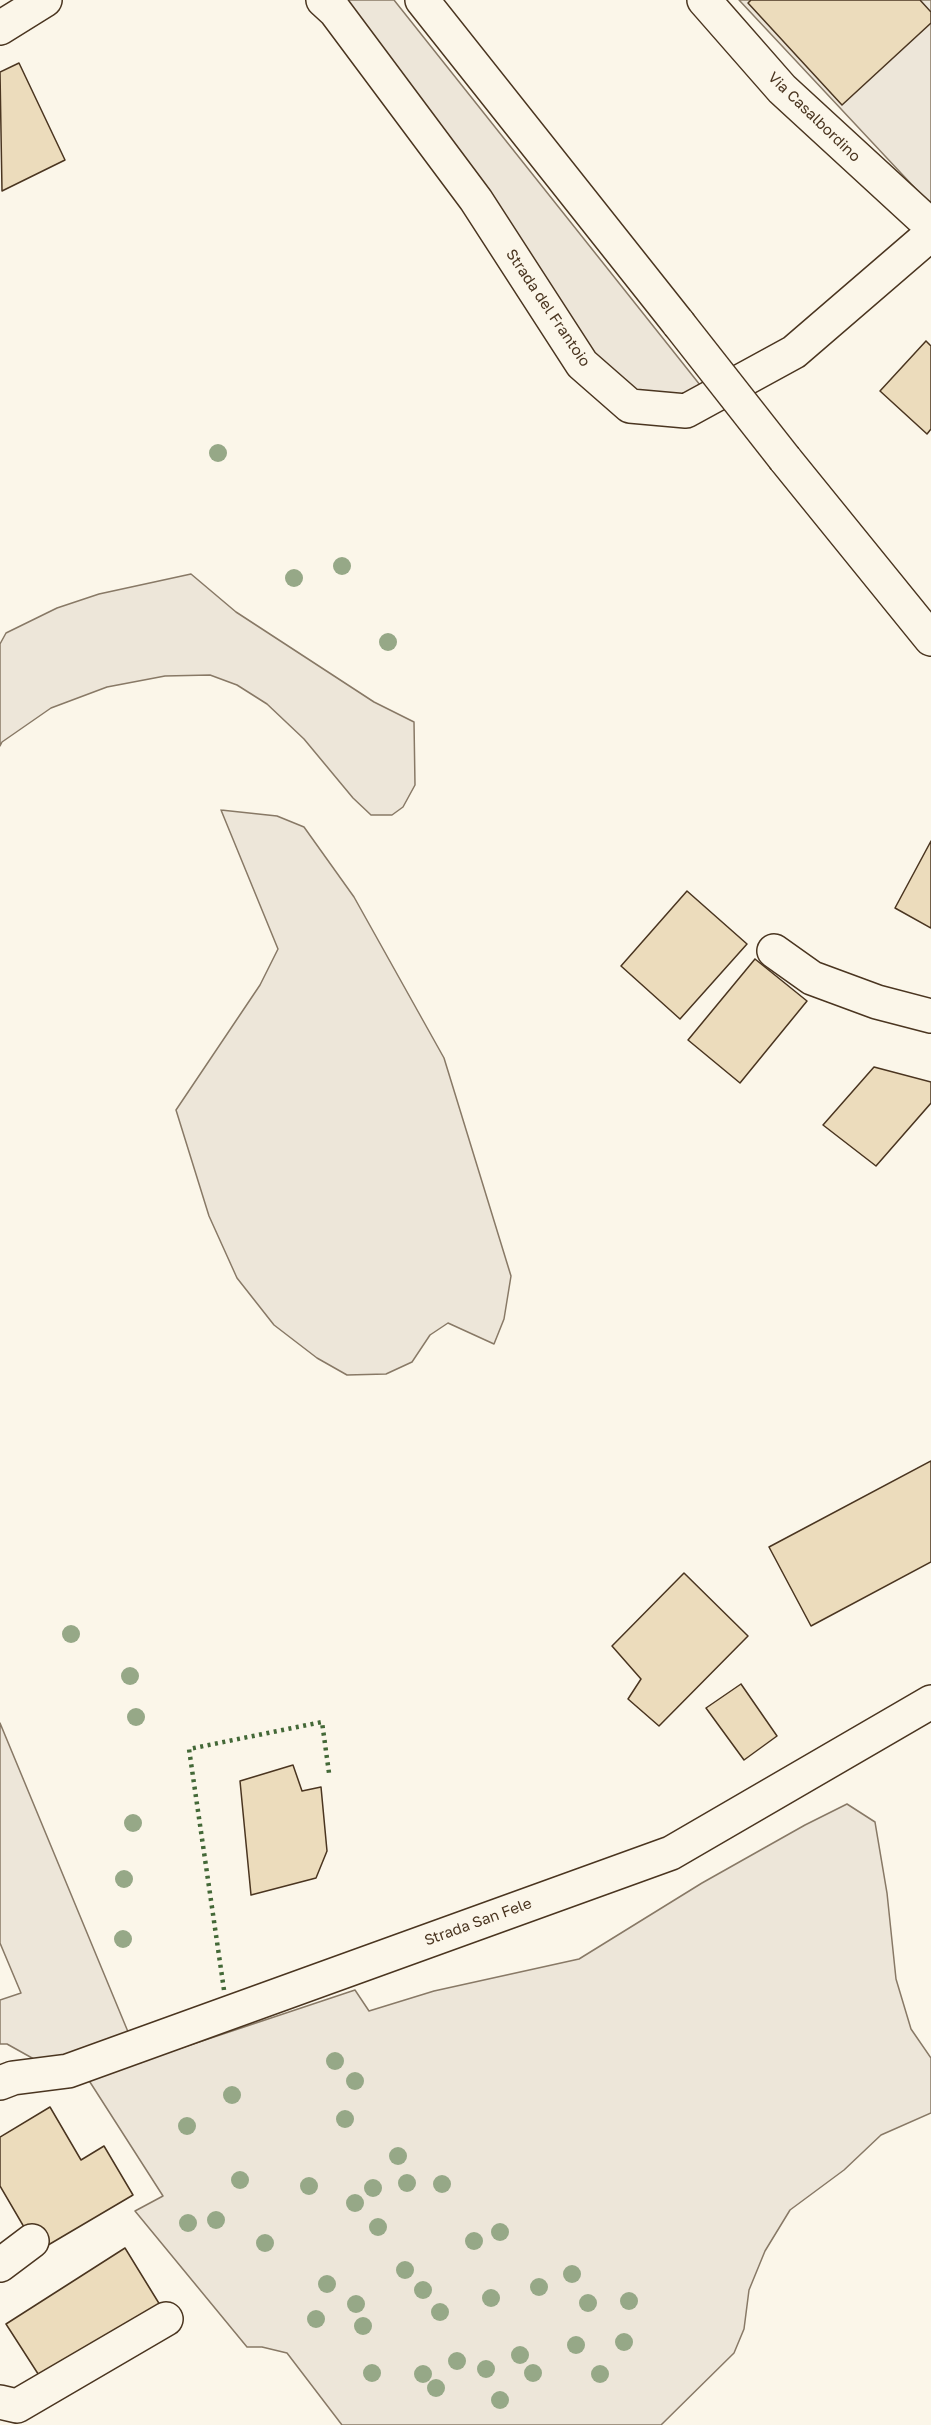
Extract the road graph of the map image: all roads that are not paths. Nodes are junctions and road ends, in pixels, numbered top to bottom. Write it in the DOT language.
graph roads {
  1 [pos="45,0"];
  2 [pos="323,0"];
  3 [pos="422,0"];
  4 [pos="704,0"];
  5 [pos="0,28"];
  6 [pos="931,226"];
  7 [pos="931,234"];
  8 [pos="931,639"];
  9 [pos="774,951"];
  10 [pos="931,1016"];
  11 [pos="931,1702"];
  12 [pos="0,2083"];
  13 [pos="32,2241"];
  14 [pos="0,2265"];
  15 [pos="166,2319"];
  16 [pos="0,2402"];
  1 -- 5 [label="main road"];
  2 -- 7 [label="main road, Strada del Frantoio"];
  3 -- 8 [label="main road, bridge"];
  4 -- 6 [label="main road, Via Casalbordino"];
  9 -- 10 [label="main road"];
  11 -- 12 [label="main road, Strada San Fele"];
  13 -- 14 [label="main road"];
  15 -- 16 [label="main road"];
}
